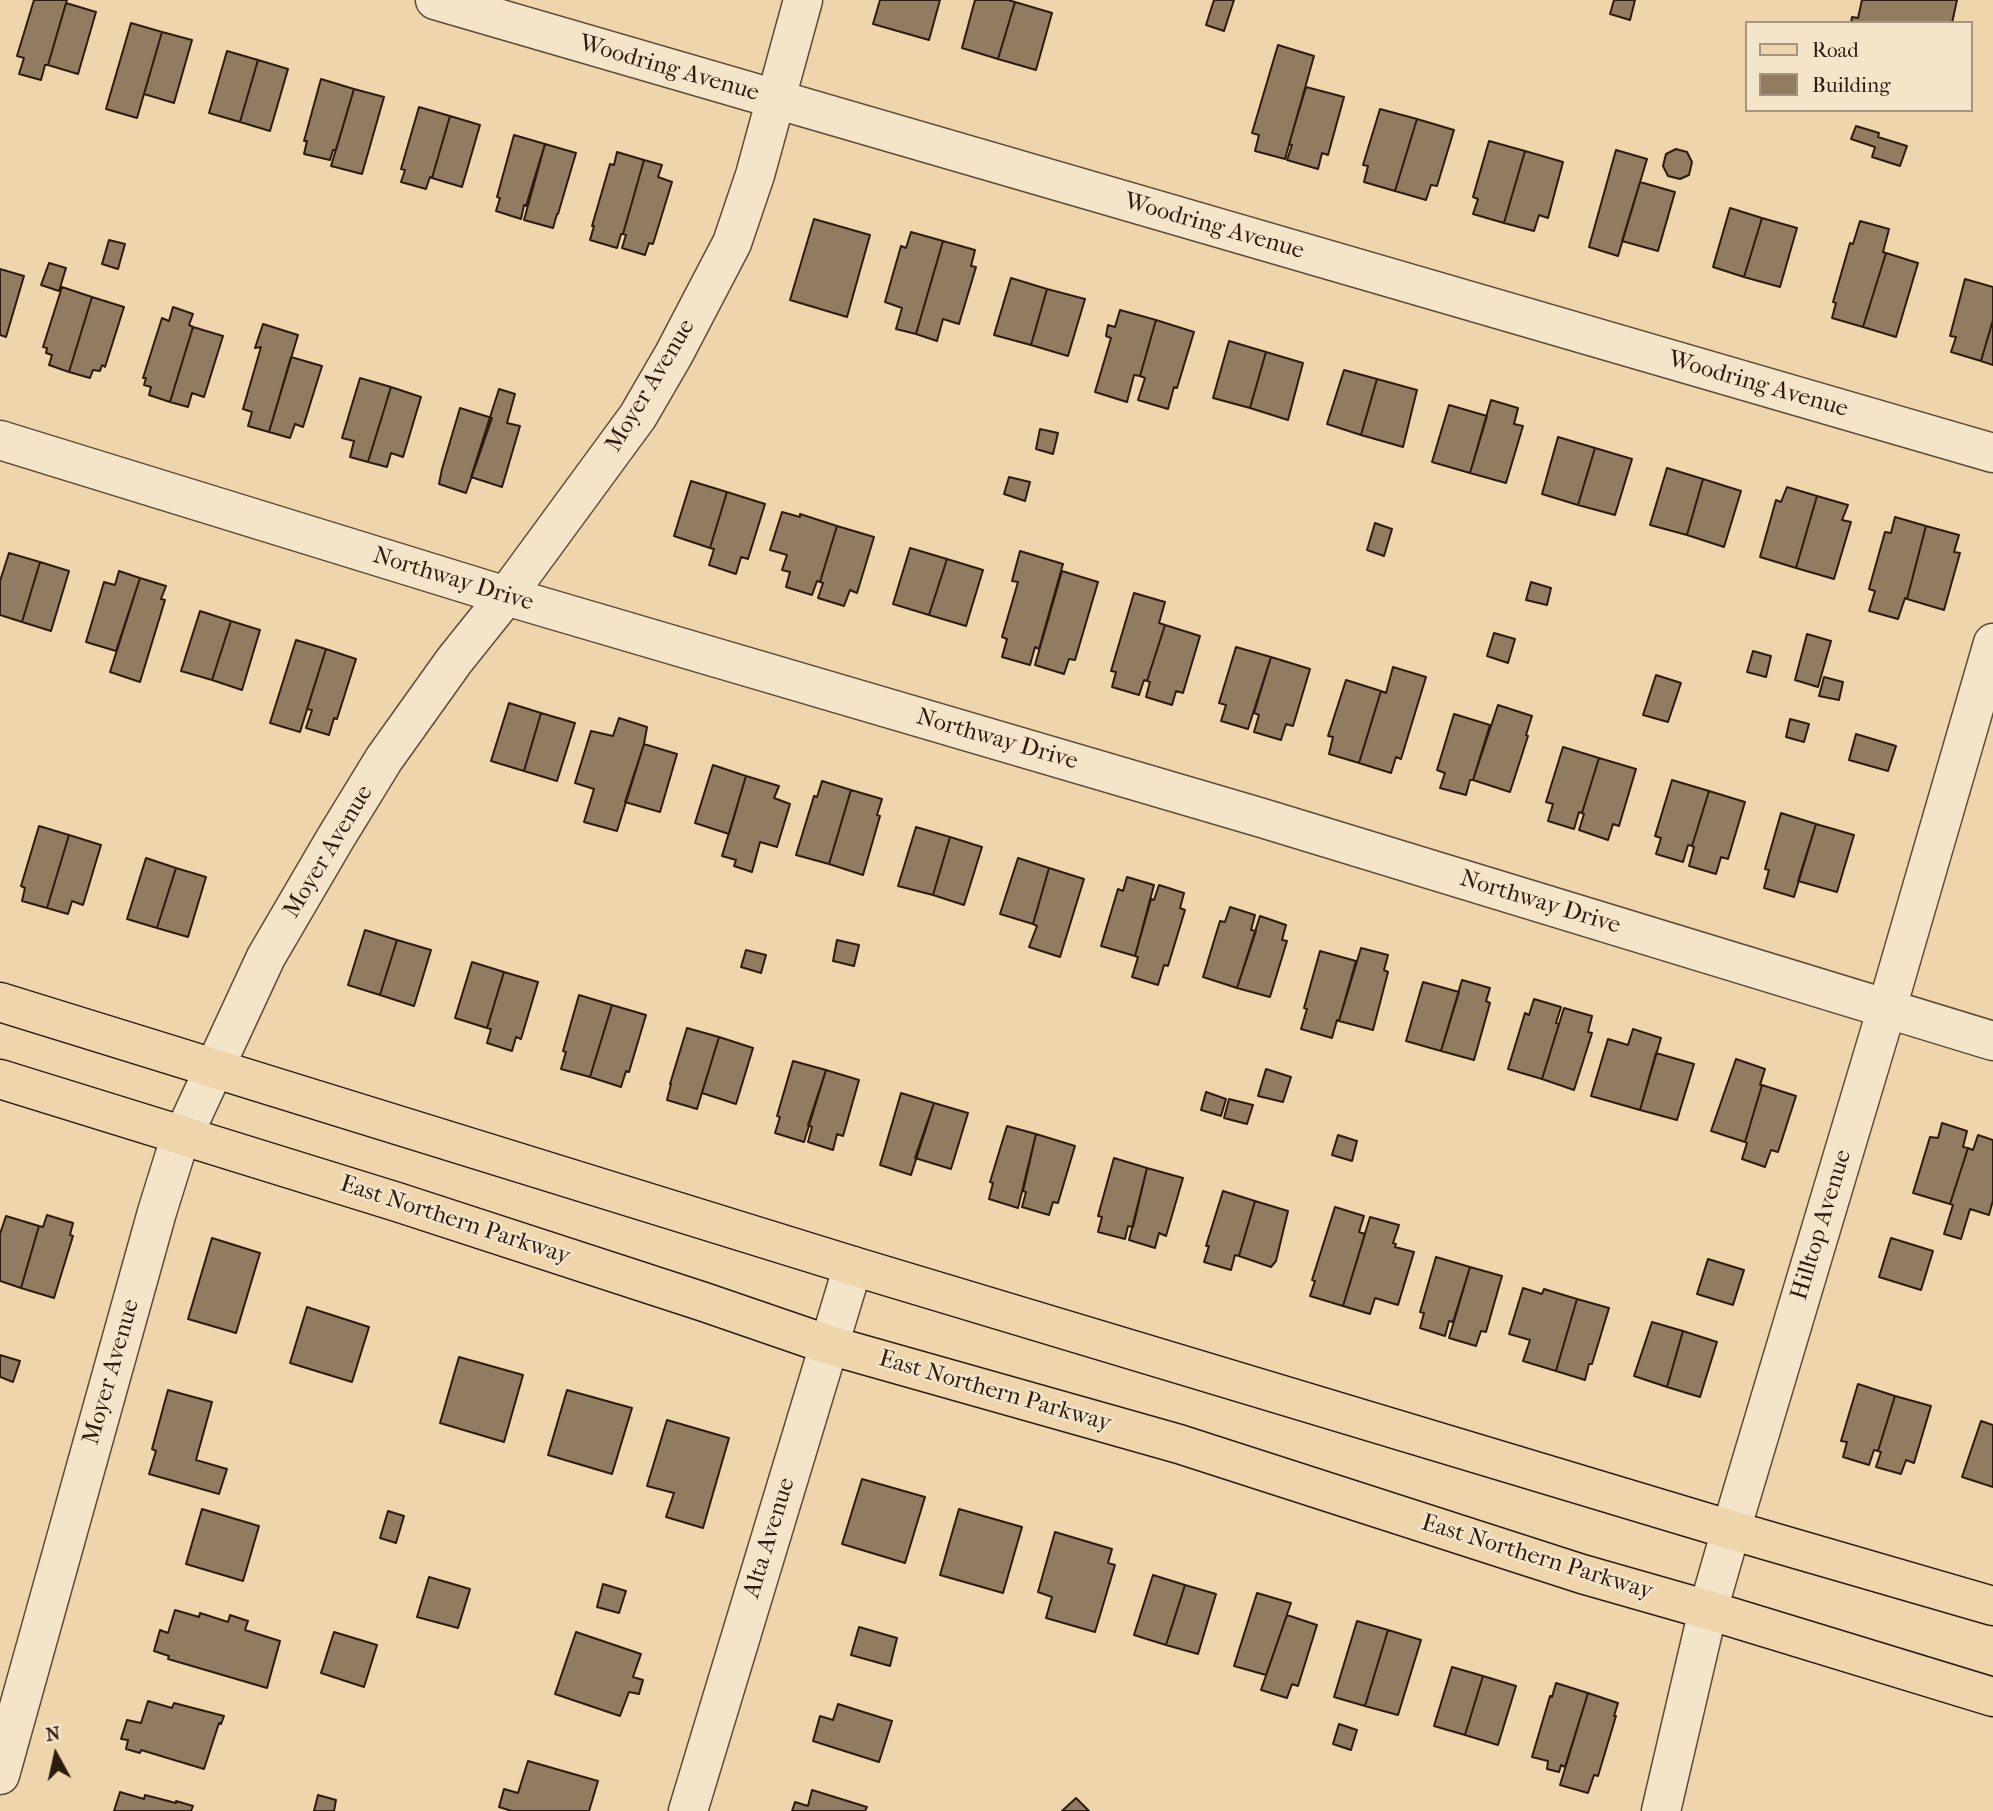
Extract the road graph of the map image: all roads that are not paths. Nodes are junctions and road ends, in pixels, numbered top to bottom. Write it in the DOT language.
graph roads {
  1 [pos="435,0"];
  2 [pos="803,0"];
  3 [pos="776,100"];
  4 [pos="0,440"];
  5 [pos="1993,453"];
  6 [pos="506,597"];
  7 [pos="1993,643"];
  8 [pos="0,1002"];
  9 [pos="1887,1009"];
  10 [pos="1993,1041"];
  11 [pos="214,1068"];
  12 [pos="0,1079"];
  13 [pos="183,1136"];
  14 [pos="853,1266"];
  15 [pos="829,1345"];
  16 [pos="1731,1530"];
  17 [pos="1993,1606"];
  18 [pos="1709,1610"];
  19 [pos="1993,1697"];
  20 [pos="0,1775"];
  21 [pos="688,1811"];
  22 [pos="1661,1811"];
  1 -- 3 [label="street, Woodring Avenue"];
  2 -- 3 [label="street, Moyer Avenue"];
  3 -- 5 [label="street, Woodring Avenue"];
  3 -- 6 [label="street, Moyer Avenue"];
  4 -- 6 [label="street, Northway Drive"];
  6 -- 9 [label="street, Northway Drive"];
  6 -- 11 [label="street, Moyer Avenue"];
  7 -- 9 [label="street, Hilltop Avenue"];
  8 -- 11 [label="main road"];
  9 -- 10 [label="street, Northway Drive"];
  9 -- 16 [label="street, Hilltop Avenue"];
  11 -- 13 [label="street, Moyer Avenue"];
  11 -- 14 [label="main road"];
  12 -- 13 [label="main road, East Northern Parkway"];
  13 -- 15 [label="main road, East Northern Parkway"];
  13 -- 20 [label="street, Moyer Avenue"];
  14 -- 15 [label="street, Alta Avenue"];
  14 -- 16 [label="main road"];
  15 -- 18 [label="main road, East Northern Parkway"];
  15 -- 21 [label="street, Alta Avenue"];
  16 -- 17 [label="main road"];
  16 -- 18 [label="street, Hilltop Avenue"];
  18 -- 19 [label="main road, East Northern Parkway"];
  18 -- 22 [label="street, Hilltop Avenue"];
}
